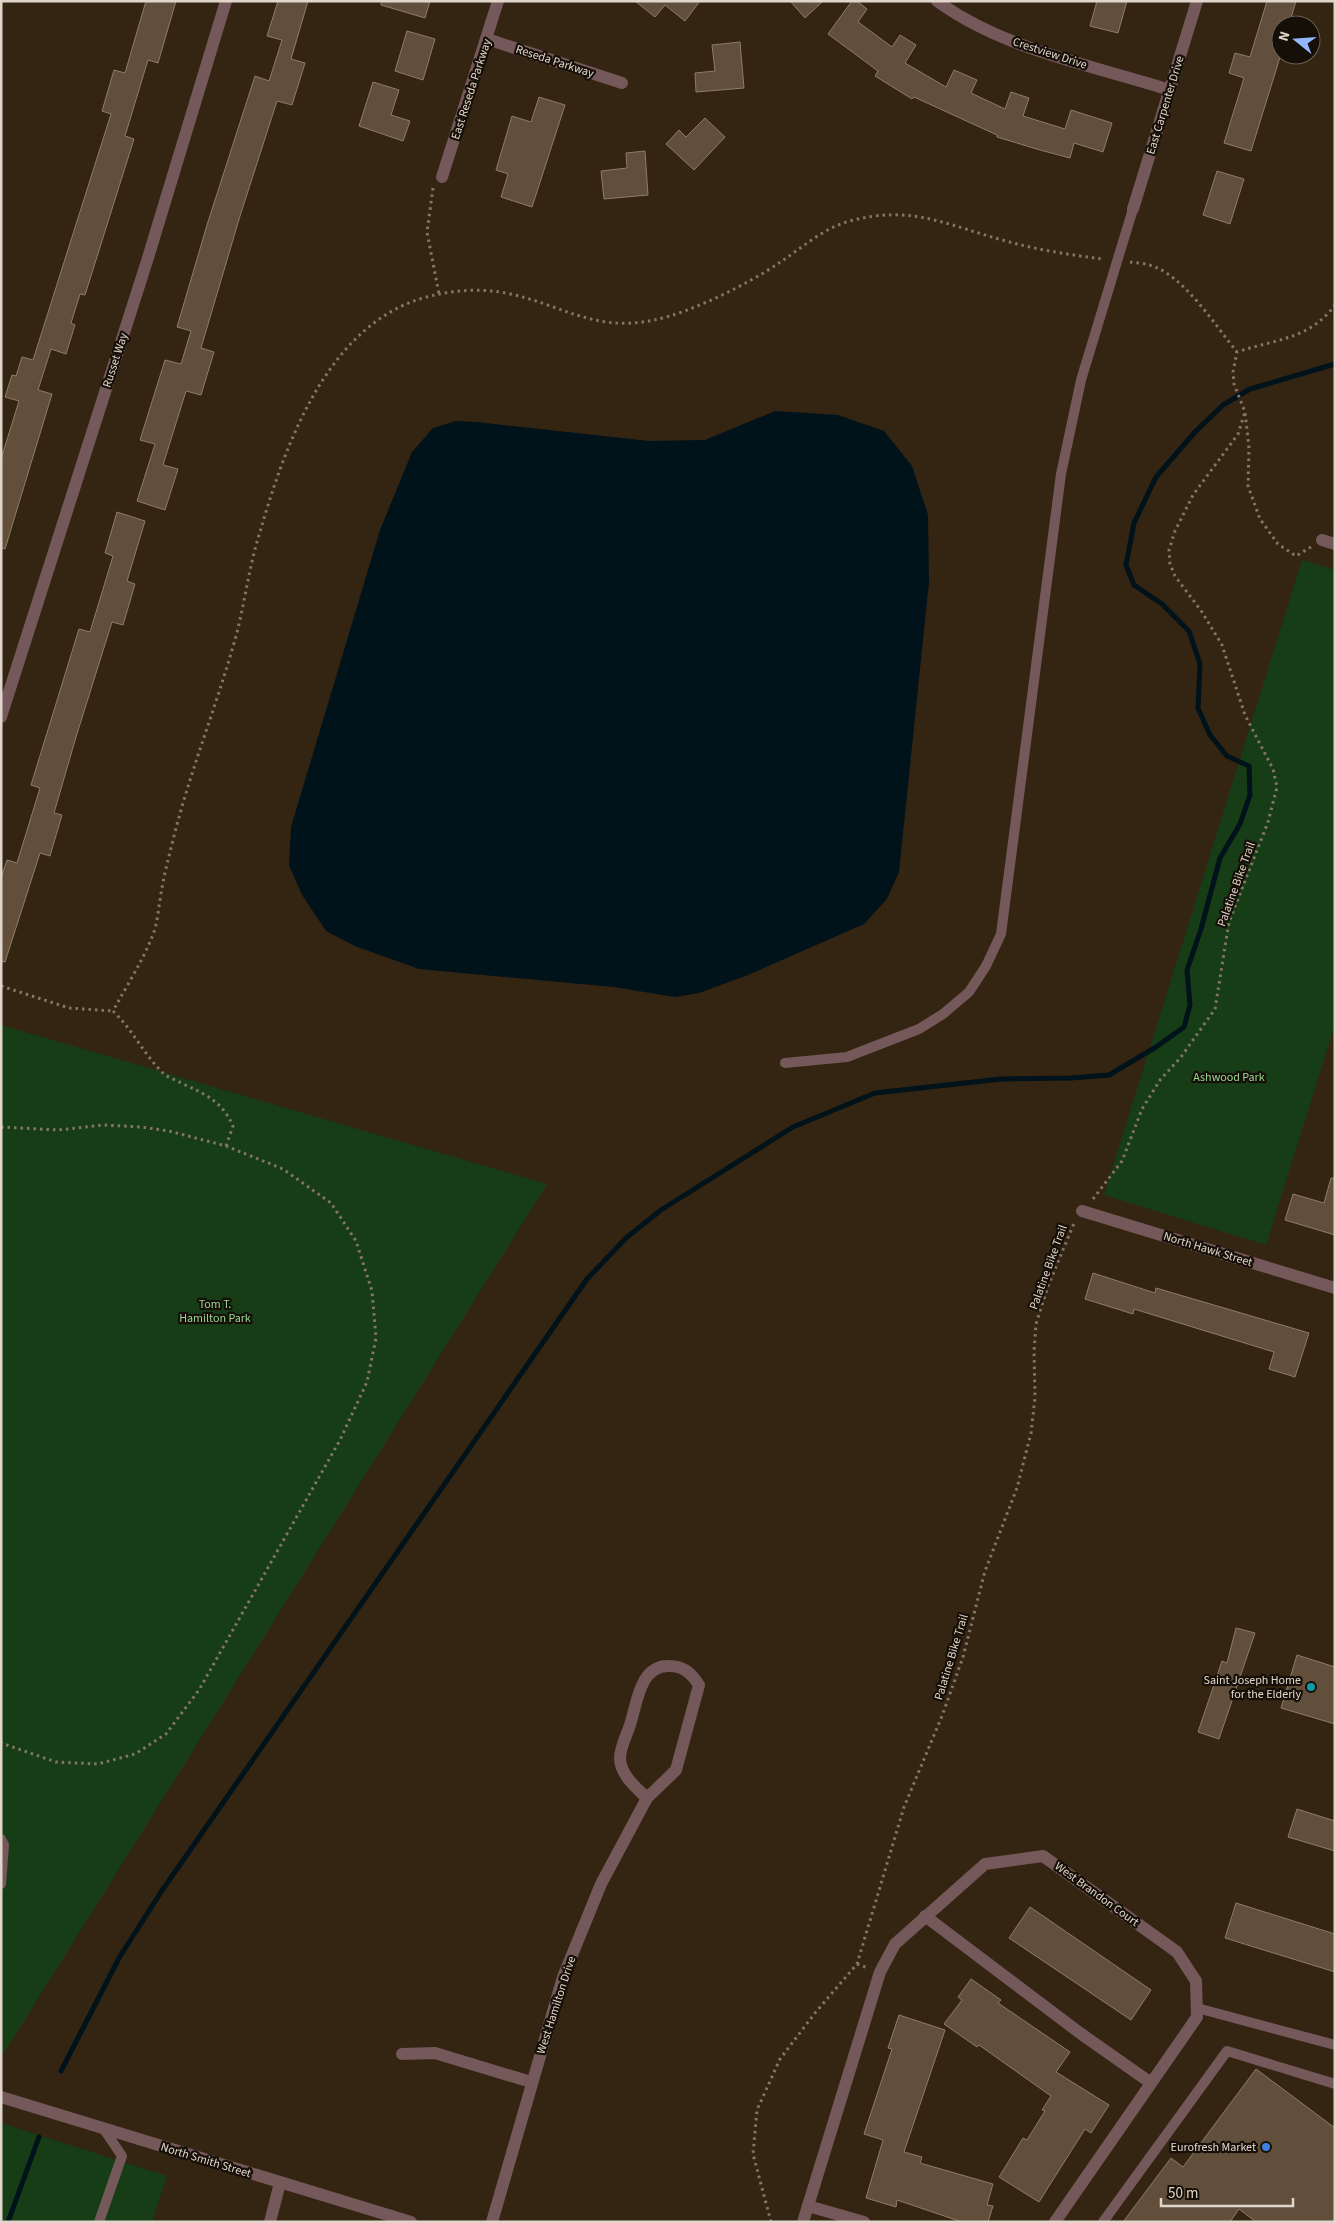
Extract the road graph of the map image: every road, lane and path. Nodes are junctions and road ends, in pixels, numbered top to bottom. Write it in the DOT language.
graph roads {
  1 [pos="226,1"];
  2 [pos="498,1"];
  3 [pos="936,1"];
  4 [pos="1197,1"];
  5 [pos="487,39"];
  6 [pos="622,83"];
  7 [pos="1170,90"];
  8 [pos="442,177"];
  9 [pos="1133,209"];
  10 [pos="1118,261"];
  11 [pos="440,294"];
  12 [pos="1335,305"];
  13 [pos="1236,352"];
  14 [pos="1245,412"];
  15 [pos="1322,540"];
  16 [pos="1335,544"];
  17 [pos="1,717"];
  18 [pos="1,986"];
  19 [pos="113,1011"];
  20 [pos="785,1063"];
  21 [pos="1,1127"];
  22 [pos="226,1146"];
  23 [pos="1082,1211"];
  24 [pos="1335,1288"];
  25 [pos="1,1743"];
  26 [pos="647,1798"];
  27 [pos="1,1839"];
  28 [pos="1,1884"];
  29 [pos="925,1916"];
  30 [pos="1197,2008"];
  31 [pos="1335,2045"];
  32 [pos="402,2054"];
  33 [pos="531,2082"];
  34 [pos="1151,2083"];
  35 [pos="1335,2084"];
  36 [pos="1,2097"];
  37 [pos="103,2128"];
  38 [pos="280,2183"];
  39 [pos="808,2206"];
  40 [pos="99,2222"];
  41 [pos="270,2222"];
  42 [pos="411,2222"];
  43 [pos="492,2222"];
  44 [pos="772,2222"];
  45 [pos="803,2222"];
  46 [pos="864,2222"];
  47 [pos="1055,2222"];
  48 [pos="1103,2222"];
  1 -- 17 [label="street, Russet Way"];
  2 -- 5 [label="street, East Reseda Parkway"];
  3 -- 7 [label="street, Crestview Drive"];
  4 -- 7 [label="street, East Carpenter Drive"];
  5 -- 6 [label="street, Reseda Parkway"];
  5 -- 8 [label="street, East Reseda Parkway"];
  7 -- 9 [label="street, East Carpenter Drive"];
  8 -- 11 [label="path"];
  9 -- 10 [label="lane"];
  10 -- 11 [label="path"];
  10 -- 13 [label="path"];
  10 -- 20 [label="lane"];
  11 -- 19 [label="path"];
  12 -- 13 [label="path"];
  13 -- 14 [label="path"];
  14 -- 15 [label="path"];
  14 -- 23 [label="path, Palatine Bike Trail"];
  15 -- 16 [label="street"];
  18 -- 19 [label="path"];
  19 -- 22 [label="path"];
  21 -- 22 [label="path"];
  22 -- 25 [label="path"];
  23 -- 24 [label="street, North Hawk Street"];
  23 -- 44 [label="path, Palatine Bike Trail"];
  26 -- 26 [label="street, West Hamilton Drive"];
  26 -- 33 [label="street, West Hamilton Drive"];
  27 -- 28 [label="lane"];
  29 -- 30 [label="street, West Brandon Court"];
  29 -- 34 [label="street"];
  29 -- 39 [label="street, West Brandon Court"];
  30 -- 31 [label="lane"];
  30 -- 34 [label="street, West Brandon Court"];
  32 -- 33 [label="street"];
  33 -- 43 [label="street, West Hamilton Drive"];
  34 -- 47 [label="street, West Brandon Court"];
  35 -- 48 [label="lane"];
  36 -- 37 [label="street, North Smith Street"];
  37 -- 38 [label="street, North Smith Street"];
  37 -- 40 [label="lane"];
  38 -- 41 [label="street"];
  38 -- 42 [label="street, North Smith Street"];
  39 -- 45 [label="street, West Brandon Court"];
  39 -- 46 [label="street"];
}
